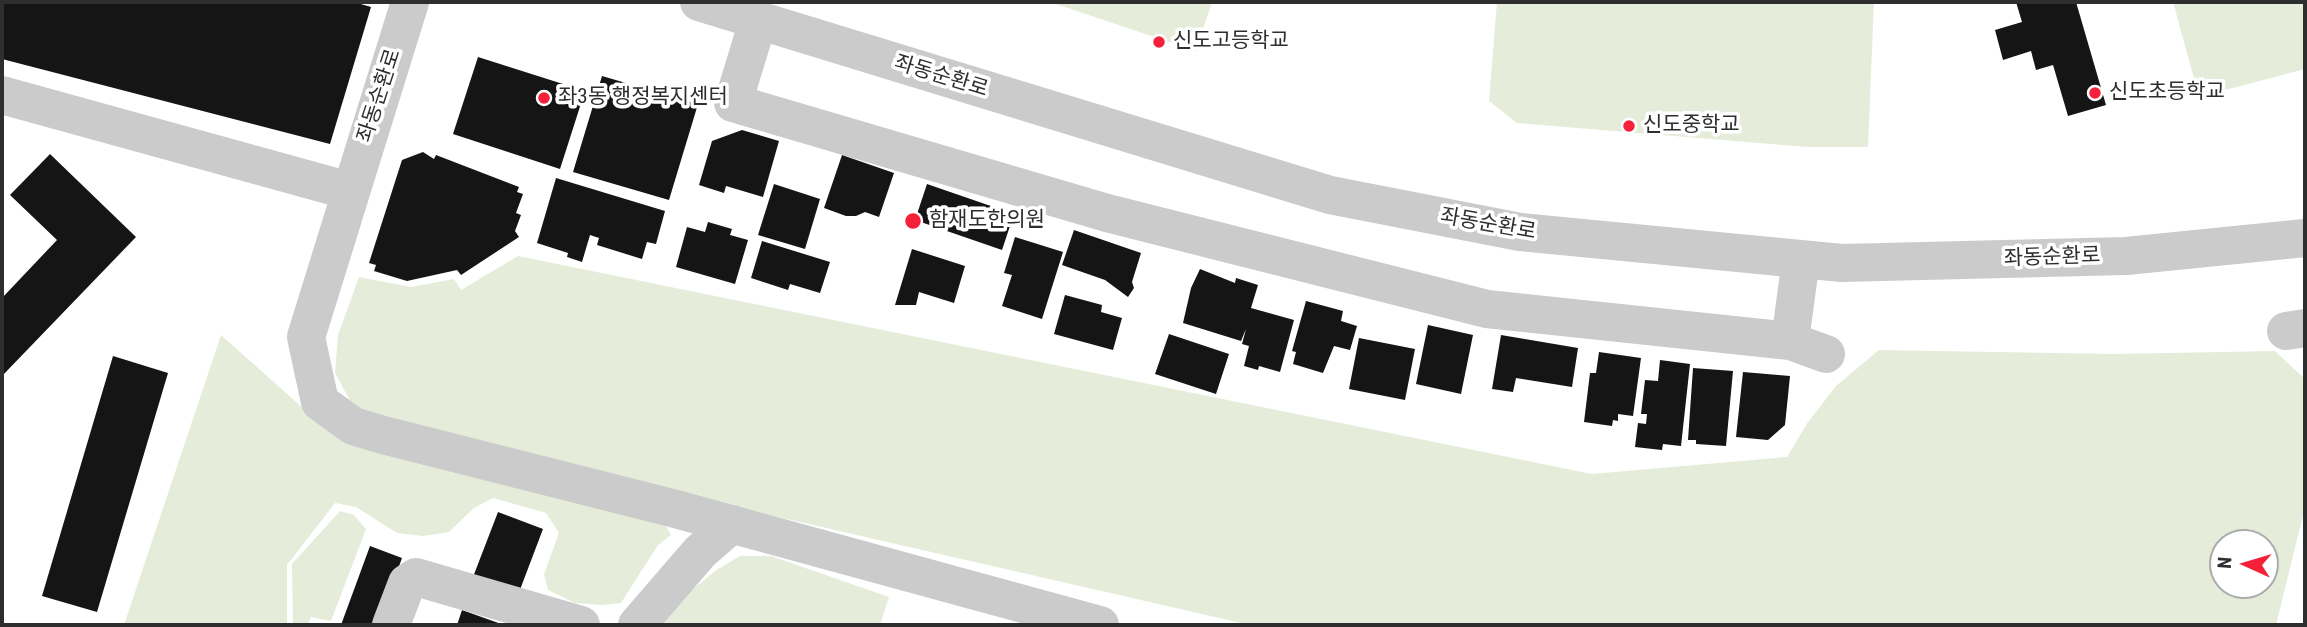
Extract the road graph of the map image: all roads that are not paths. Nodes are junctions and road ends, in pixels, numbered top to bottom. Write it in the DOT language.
graph roads {
  1 [pos="410,2"];
  2 [pos="699,2"];
  3 [pos="758,21"];
  4 [pos="2,95"];
  5 [pos="350,191"];
  6 [pos="2305,238"];
  7 [pos="1801,260"];
  8 [pos="1790,341"];
  9 [pos="1826,354"];
  10 [pos="732,524"];
  11 [pos="391,625"];
  12 [pos="581,625"];
  13 [pos="637,625"];
  14 [pos="1100,625"];
  1 -- 5 [label="street, 좌동순환로"];
  2 -- 3 [label="street, 좌동순환로"];
  3 -- 7 [label="street, 좌동순환로"];
  3 -- 8 [label="street"];
  4 -- 5 [label="street"];
  5 -- 10 [label="street, 좌동순환로"];
  6 -- 7 [label="street, 좌동순환로"];
  7 -- 8 [label="street"];
  8 -- 9 [label="street"];
  10 -- 13 [label="street"];
  10 -- 14 [label="street, 좌동순환로"];
  11 -- 12 [label="street"];
}
